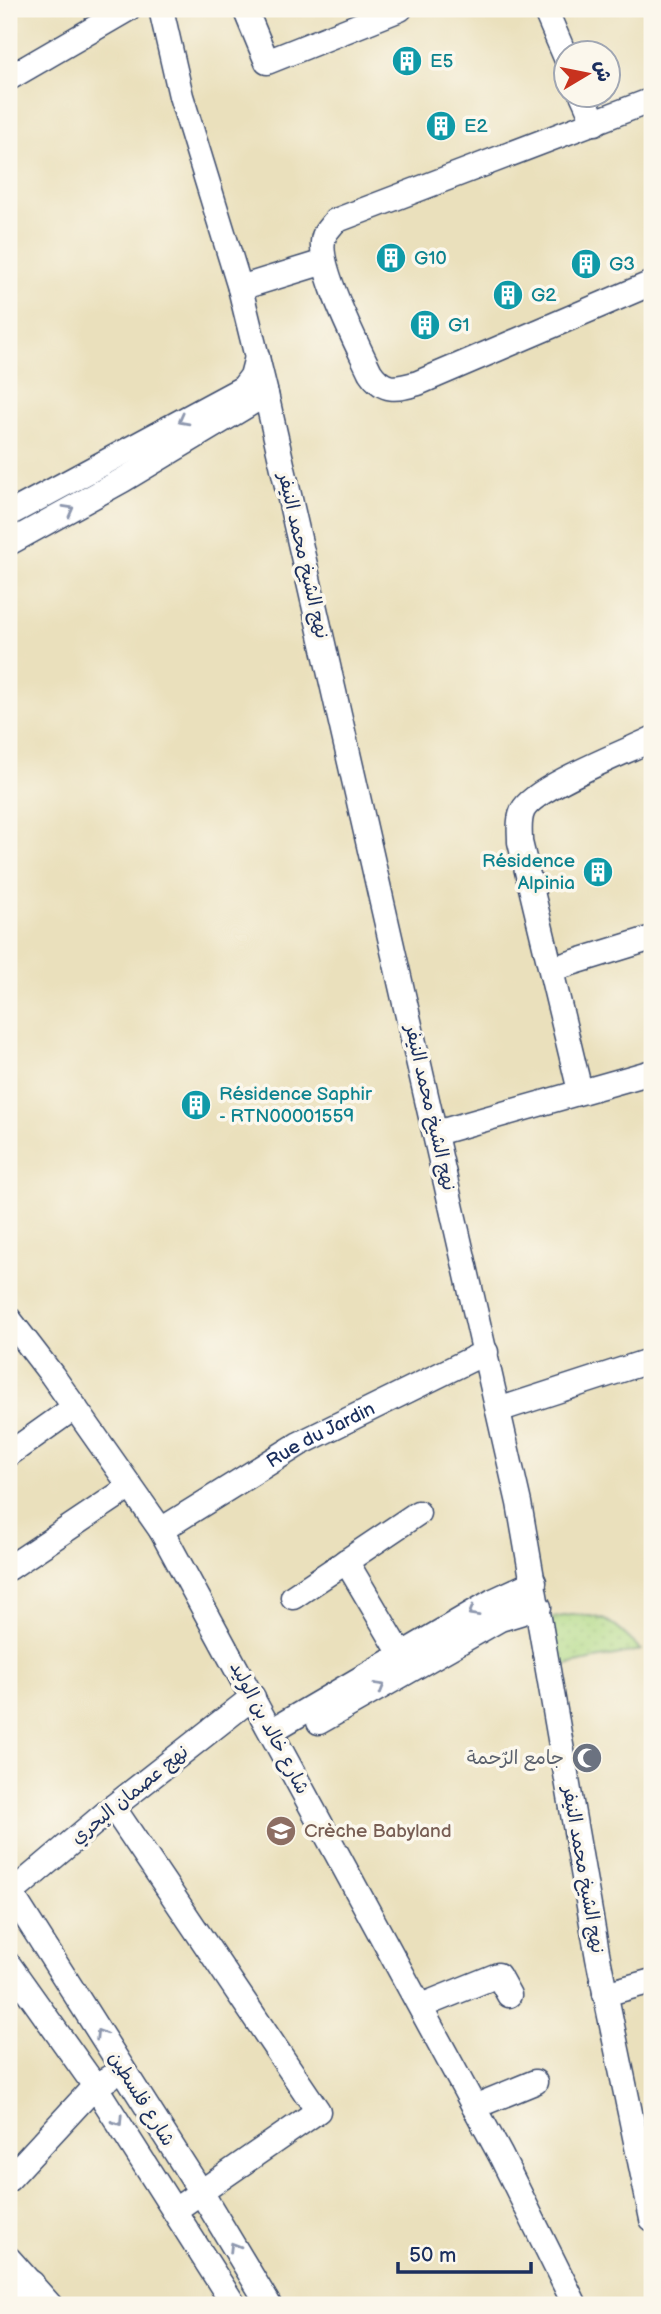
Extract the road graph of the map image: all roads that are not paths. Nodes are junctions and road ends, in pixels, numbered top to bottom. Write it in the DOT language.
graph roads {
  1 [pos="128,9"];
  2 [pos="161,9"];
  3 [pos="245,9"];
  4 [pos="400,9"];
  5 [pos="545,9"];
  6 [pos="557,38"];
  7 [pos="10,74"];
  8 [pos="652,100"];
  9 [pos="588,108"];
  10 [pos="595,123"];
  11 [pos="324,262"];
  12 [pos="652,283"];
  13 [pos="240,288"];
  14 [pos="257,358"];
  15 [pos="266,394"];
  16 [pos="9,514"];
  17 [pos="9,543"];
  18 [pos="652,739"];
  19 [pos="652,937"];
  20 [pos="552,968"];
  21 [pos="652,1072"];
  22 [pos="580,1091"];
  23 [pos="436,1133"];
  24 [pos="13,1334"];
  25 [pos="485,1352"];
  26 [pos="652,1360"];
  27 [pos="75,1407"];
  28 [pos="498,1410"];
  29 [pos="9,1454"];
  30 [pos="130,1487"];
  31 [pos="418,1513"];
  32 [pos="161,1530"];
  33 [pos="346,1561"];
  34 [pos="9,1568"];
  35 [pos="536,1595"];
  36 [pos="293,1597"];
  37 [pos="401,1654"];
  38 [pos="253,1697"];
  39 [pos="275,1738"];
  40 [pos="113,1807"];
  41 [pos="9,1893"];
  42 [pos="9,1965"];
  43 [pos="652,1981"];
  44 [pos="606,1994"];
  45 [pos="509,1995"];
  46 [pos="421,2006"];
  47 [pos="123,2070"];
  48 [pos="535,2082"];
  49 [pos="95,2086"];
  50 [pos="474,2107"];
  51 [pos="9,2179"];
  52 [pos="201,2192"];
  53 [pos="175,2210"];
  54 [pos="652,2218"];
  55 [pos="9,2259"];
  56 [pos="32,2283"];
  57 [pos="9,2305"];
  58 [pos="50,2305"];
  59 [pos="234,2305"];
  60 [pos="269,2305"];
  61 [pos="576,2305"];
  1 -- 7 [label="street"];
  2 -- 13 [label="street, نهج الشيخ محمد النيفر"];
  3 -- 4 [label="street"];
  5 -- 6 [label="street"];
  8 -- 10 [label="street"];
  9 -- 10 [label="street"];
  10 -- 11 [label="street"];
  11 -- 12 [label="street"];
  11 -- 13 [label="street"];
  13 -- 14 [label="street, نهج الشيخ محمد النيفر"];
  14 -- 15 [label="street, نهج الشيخ محمد النيفر"];
  14 -- 16 [label="street, one-way"];
  17 -- 15 [label="street, one-way"];
  15 -- 23 [label="street, نهج الشيخ محمد النيفر"];
  18 -- 20 [label="street"];
  19 -- 20 [label="street"];
  20 -- 22 [label="street"];
  21 -- 22 [label="street"];
  22 -- 23 [label="street"];
  23 -- 25 [label="street, نهج الشيخ محمد النيفر"];
  24 -- 27 [label="street, شارع خالد بن الوليد"];
  25 -- 28 [label="street, نهج الشيخ محمد النيفر"];
  25 -- 32 [label="street, Rue du Jardin"];
  26 -- 28 [label="street"];
  27 -- 29 [label="street"];
  27 -- 30 [label="street, شارع خالد بن الوليد"];
  28 -- 35 [label="street, نهج الشيخ محمد النيفر"];
  30 -- 32 [label="street, شارع خالد بن الوليد"];
  30 -- 34 [label="street"];
  31 -- 33 [label="street"];
  32 -- 38 [label="street, شارع خالد بن الوليد"];
  33 -- 36 [label="street"];
  33 -- 37 [label="street"];
  35 -- 37 [label="street, one-way"];
  39 -- 35 [label="street, one-way"];
  35 -- 44 [label="street, نهج الشيخ محمد النيفر"];
  37 -- 39 [label="street"];
  38 -- 39 [label="street, شارع خالد بن الوليد"];
  38 -- 40 [label="street, نهج عصمان البحري"];
  39 -- 46 [label="street, شارع خالد بن الوليد"];
  40 -- 41 [label="street, نهج عصمان البحري"];
  40 -- 52 [label="street"];
  47 -- 41 [label="street, شارع فلسطين, one-way"];
  42 -- 49 [label="street, شارع فلسطين"];
  43 -- 44 [label="street"];
  44 -- 54 [label="street, نهج الشيخ محمد النيفر"];
  45 -- 46 [label="street"];
  46 -- 50 [label="street, شارع خالد بن الوليد"];
  47 -- 49 [label="street"];
  47 -- 52 [label="street, شارع فلسطين"];
  48 -- 50 [label="street"];
  49 -- 51 [label="street"];
  49 -- 53 [label="street, شارع فلسطين, one-way"];
  50 -- 61 [label="street, شارع خالد بن الوليد"];
  52 -- 53 [label="street"];
  60 -- 52 [label="street, شارع فلسطين, one-way"];
  53 -- 59 [label="street, شارع فلسطين"];
  55 -- 56 [label="street"];
  56 -- 57 [label="street"];
  56 -- 58 [label="street"];
}
